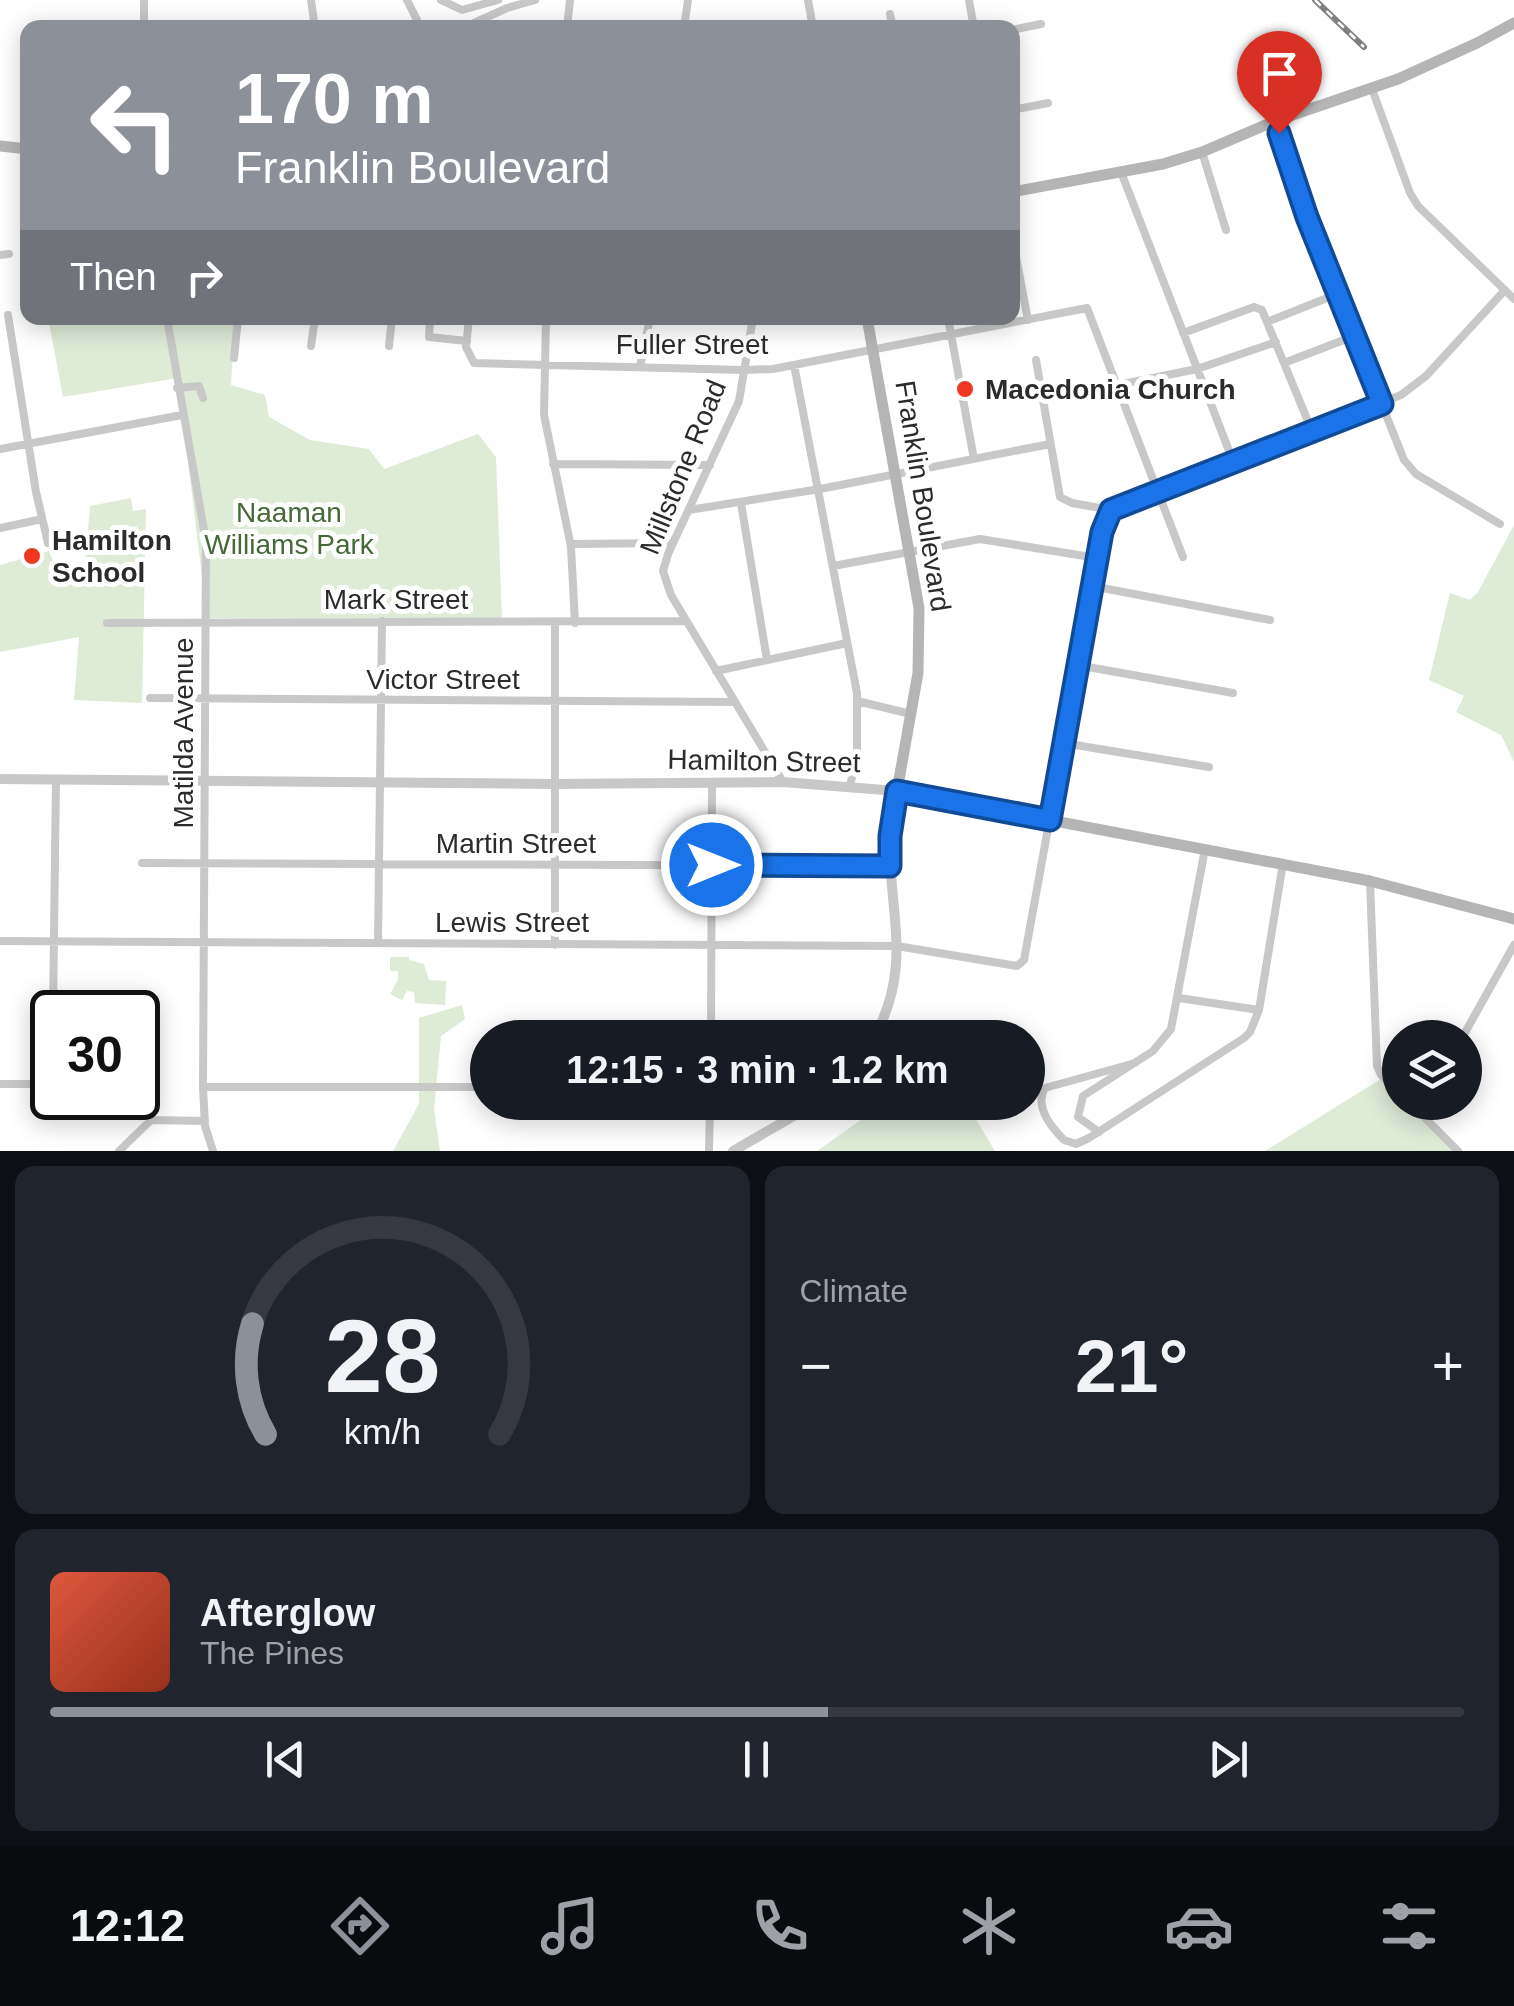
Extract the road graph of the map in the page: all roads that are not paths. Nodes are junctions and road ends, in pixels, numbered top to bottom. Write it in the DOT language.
graph roads {
  1 [pos="327,0"];
  2 [pos="441,0"];
  3 [pos="498,0"];
  4 [pos="536,0"];
  5 [pos="313,2"];
  6 [pos="890,14"];
  7 [pos="481,20"];
  8 [pos="891,20"];
  9 [pos="1514,23"];
  10 [pos="1041,24"];
  11 [pos="1020,28"];
  12 [pos="1372,89"];
  13 [pos="1048,103"];
  14 [pos="1020,108"];
  15 [pos="1276,122"];
  16 [pos="1202,152"];
  17 [pos="1122,172"];
  18 [pos="1020,191"];
  19 [pos="1226,230"];
  20 [pos="1020,278"];
  21 [pos="1505,290"];
  22 [pos="1337,294"];
  23 [pos="1514,299"];
  24 [pos="8,315"];
  25 [pos="1028,320"];
  26 [pos="1020,322"];
  27 [pos="1267,322"];
  28 [pos="168,325"];
  29 [pos="237,325"];
  30 [pos="313,325"];
  31 [pos="391,325"];
  32 [pos="430,325"];
  33 [pos="468,325"];
  34 [pos="546,325"];
  35 [pos="649,325"];
  36 [pos="752,325"];
  37 [pos="868,325"];
  38 [pos="949,325"];
  39 [pos="1004,325"];
  40 [pos="1182,334"];
  41 [pos="951,336"];
  42 [pos="1354,336"];
  43 [pos="466,341"];
  44 [pos="1276,342"];
  45 [pos="311,346"];
  46 [pos="389,346"];
  47 [pos="873,350"];
  48 [pos="234,358"];
  49 [pos="1036,360"];
  50 [pos="1284,363"];
  51 [pos="794,365"];
  52 [pos="543,366"];
  53 [pos="640,367"];
  54 [pos="1197,369"];
  55 [pos="744,370"];
  56 [pos="1118,384"];
  57 [pos="177,388"];
  58 [pos="203,398"];
  59 [pos="1044,400"];
  60 [pos="1382,404"];
  61 [pos="182,415"];
  62 [pos="1312,431"];
  63 [pos="28,444"];
  64 [pos="1050,444"];
  65 [pos="0,449"];
  66 [pos="974,459"];
  67 [pos="1233,462"];
  68 [pos="553,464"];
  69 [pos="710,465"];
  70 [pos="896,474"];
  71 [pos="820,489"];
  72 [pos="1158,490"];
  73 [pos="740,503"];
  74 [pos="688,510"];
  75 [pos="1111,510"];
  76 [pos="42,518"];
  77 [pos="1500,524"];
  78 [pos="0,528"];
  79 [pos="48,542"];
  80 [pos="570,544"];
  81 [pos="673,544"];
  82 [pos="911,551"];
  83 [pos="1183,557"];
  84 [pos="1097,558"];
  85 [pos="833,566"];
  86 [pos="1092,586"];
  87 [pos="1270,620"];
  88 [pos="206,621"];
  89 [pos="382,621"];
  90 [pos="686,621"];
  91 [pos="106,623"];
  92 [pos="555,623"];
  93 [pos="576,623"];
  94 [pos="847,643"];
  95 [pos="767,660"];
  96 [pos="1077,665"];
  97 [pos="716,671"];
  98 [pos="1233,693"];
  99 [pos="150,698"];
  100 [pos="206,699"];
  101 [pos="380,701"];
  102 [pos="857,701"];
  103 [pos="554,702"];
  104 [pos="736,702"];
  105 [pos="911,714"];
  106 [pos="1063,743"];
  107 [pos="1209,767"];
  108 [pos="0,780"];
  109 [pos="56,780"];
  110 [pos="205,782"];
  111 [pos="783,782"];
  112 [pos="380,783"];
  113 [pos="553,784"];
  114 [pos="712,784"];
  115 [pos="850,786"];
  116 [pos="897,791"];
  117 [pos="1050,820"];
  118 [pos="1205,849"];
  119 [pos="142,863"];
  120 [pos="204,863"];
  121 [pos="380,864"];
  122 [pos="1283,864"];
  123 [pos="712,865"];
  124 [pos="554,866"];
  125 [pos="890,866"];
  126 [pos="1370,881"];
  127 [pos="1514,918"];
  128 [pos="53,940"];
  129 [pos="0,941"];
  130 [pos="204,942"];
  131 [pos="378,943"];
  132 [pos="1514,944"];
  133 [pos="556,945"];
  134 [pos="712,945"];
  135 [pos="898,946"];
  136 [pos="53,990"];
  137 [pos="1179,998"];
  138 [pos="1259,1010"];
  139 [pos="711,1020"];
  140 [pos="882,1020"];
  141 [pos="1472,1020"];
  142 [pos="1135,1063"];
  143 [pos="1382,1077"];
  144 [pos="0,1084"];
  145 [pos="30,1084"];
  146 [pos="203,1087"];
  147 [pos="470,1087"];
  148 [pos="151,1120"];
  149 [pos="160,1120"];
  150 [pos="204,1120"];
  151 [pos="710,1120"];
  152 [pos="787,1120"];
  153 [pos="1427,1120"];
  154 [pos="1099,1132"];
  155 [pos="119,1151"];
  156 [pos="213,1151"];
  157 [pos="710,1151"];
  158 [pos="733,1151"];
  159 [pos="1458,1151"];
  1 -- 5 [label="street"];
  2 -- 3 [label="street"];
  4 -- 7 [label="street"];
  6 -- 8 [label="street"];
  9 -- 12 [label="main road"];
  10 -- 11 [label="street"];
  12 -- 15 [label="main road"];
  12 -- 21 [label="street"];
  13 -- 14 [label="street"];
  15 -- 16 [label="main road"];
  15 -- 22 [label="street"];
  16 -- 17 [label="main road"];
  16 -- 19 [label="street"];
  17 -- 18 [label="main road"];
  17 -- 40 [label="street"];
  20 -- 25 [label="street"];
  21 -- 23 [label="street"];
  21 -- 60 [label="street"];
  22 -- 27 [label="street"];
  22 -- 42 [label="street"];
  24 -- 63 [label="street"];
  25 -- 26 [label="street, Fuller Street"];
  25 -- 56 [label="street, Fuller Street"];
  27 -- 40 [label="street"];
  27 -- 44 [label="street"];
  28 -- 57 [label="street, Matilda Avenue"];
  29 -- 48 [label="street"];
  30 -- 45 [label="street"];
  31 -- 46 [label="street"];
  32 -- 43 [label="street"];
  33 -- 43 [label="street"];
  34 -- 52 [label="street"];
  35 -- 53 [label="street"];
  36 -- 55 [label="street, Millstone Road"];
  37 -- 47 [label="main road, Franklin Boulevard"];
  38 -- 41 [label="street"];
  39 -- 41 [label="street, Fuller Street"];
  40 -- 54 [label="street"];
  41 -- 47 [label="street, Fuller Street"];
  41 -- 66 [label="street"];
  42 -- 50 [label="street"];
  42 -- 60 [label="street"];
  43 -- 52 [label="street, Fuller Street"];
  44 -- 50 [label="street"];
  44 -- 54 [label="street"];
  47 -- 51 [label="street, Fuller Street"];
  47 -- 70 [label="main road, Franklin Boulevard"];
  49 -- 59 [label="street"];
  50 -- 62 [label="street"];
  51 -- 55 [label="street, Fuller Street"];
  51 -- 71 [label="street"];
  52 -- 53 [label="street, Fuller Street"];
  52 -- 68 [label="street"];
  53 -- 55 [label="street, Fuller Street"];
  54 -- 56 [label="street"];
  54 -- 67 [label="street"];
  55 -- 69 [label="street, Millstone Road"];
  56 -- 59 [label="street"];
  56 -- 72 [label="street"];
  57 -- 58 [label="street"];
  57 -- 61 [label="street, Matilda Avenue"];
  59 -- 64 [label="street"];
  60 -- 62 [label="street"];
  60 -- 77 [label="street"];
  61 -- 63 [label="street"];
  61 -- 88 [label="street, Matilda Avenue"];
  62 -- 67 [label="street"];
  63 -- 65 [label="street"];
  63 -- 76 [label="street"];
  64 -- 66 [label="street"];
  64 -- 75 [label="street"];
  66 -- 70 [label="street"];
  67 -- 72 [label="street"];
  68 -- 69 [label="street"];
  68 -- 80 [label="street"];
  69 -- 74 [label="street, Millstone Road"];
  70 -- 71 [label="street"];
  70 -- 82 [label="main road, Franklin Boulevard"];
  71 -- 73 [label="street"];
  71 -- 85 [label="street"];
  72 -- 75 [label="street"];
  72 -- 83 [label="street"];
  73 -- 74 [label="street"];
  73 -- 95 [label="street"];
  74 -- 81 [label="street, Millstone Road"];
  75 -- 84 [label="street"];
  76 -- 78 [label="street"];
  76 -- 79 [label="street"];
  80 -- 81 [label="street"];
  80 -- 93 [label="street"];
  81 -- 90 [label="street, Millstone Road"];
  82 -- 84 [label="street"];
  82 -- 85 [label="street"];
  82 -- 105 [label="main road, Franklin Boulevard"];
  84 -- 86 [label="street"];
  85 -- 94 [label="street"];
  86 -- 87 [label="street"];
  86 -- 96 [label="street"];
  88 -- 89 [label="street, Mark Street"];
  88 -- 91 [label="street, Mark Street"];
  88 -- 100 [label="street, Matilda Avenue"];
  89 -- 92 [label="street, Mark Street"];
  89 -- 101 [label="street"];
  90 -- 93 [label="street, Mark Street"];
  90 -- 97 [label="street, Millstone Road"];
  92 -- 93 [label="street, Mark Street"];
  92 -- 103 [label="street"];
  94 -- 95 [label="street"];
  94 -- 102 [label="street"];
  95 -- 97 [label="street"];
  96 -- 98 [label="street"];
  96 -- 106 [label="street"];
  97 -- 104 [label="street, Millstone Road"];
  99 -- 100 [label="street, Victor Street"];
  100 -- 101 [label="street, Victor Street"];
  100 -- 110 [label="street, Matilda Avenue"];
  101 -- 103 [label="street, Victor Street"];
  101 -- 112 [label="street"];
  102 -- 105 [label="street"];
  102 -- 115 [label="street"];
  103 -- 104 [label="street, Victor Street"];
  103 -- 113 [label="street"];
  104 -- 111 [label="street, Millstone Road"];
  105 -- 116 [label="main road, Franklin Boulevard"];
  106 -- 107 [label="street"];
  106 -- 117 [label="street"];
  108 -- 109 [label="street, Hamilton Street"];
  109 -- 110 [label="street, Hamilton Street"];
  109 -- 128 [label="street"];
  110 -- 112 [label="street, Hamilton Street"];
  110 -- 120 [label="street, Matilda Avenue"];
  111 -- 114 [label="street, Hamilton Street"];
  111 -- 115 [label="street, Hamilton Street"];
  112 -- 113 [label="street, Hamilton Street"];
  112 -- 121 [label="street"];
  113 -- 114 [label="street, Hamilton Street"];
  113 -- 124 [label="street"];
  114 -- 123 [label="street"];
  115 -- 116 [label="street, Hamilton Street"];
  116 -- 117 [label="main road, Hamilton Street"];
  116 -- 125 [label="street, Franklin Boulevard"];
  117 -- 118 [label="main road, Hamilton Street"];
  117 -- 135 [label="street, Lewis Street"];
  118 -- 122 [label="main road, Hamilton Street"];
  118 -- 137 [label="street"];
  119 -- 120 [label="street, Martin Street"];
  120 -- 121 [label="street, Martin Street"];
  120 -- 130 [label="street, Matilda Avenue"];
  121 -- 124 [label="street, Martin Street"];
  121 -- 131 [label="street"];
  122 -- 126 [label="main road, Hamilton Street"];
  122 -- 138 [label="street"];
  123 -- 124 [label="street, Martin Street"];
  123 -- 125 [label="street, Martin Street"];
  123 -- 134 [label="street"];
  124 -- 133 [label="street"];
  125 -- 135 [label="street, Franklin Boulevard"];
  126 -- 127 [label="main road, Hamilton Street"];
  126 -- 143 [label="street"];
  128 -- 129 [label="street, Lewis Street"];
  128 -- 130 [label="street, Lewis Street"];
  128 -- 136 [label="street"];
  130 -- 131 [label="street, Lewis Street"];
  130 -- 146 [label="street, Matilda Avenue"];
  131 -- 133 [label="street, Lewis Street"];
  132 -- 141 [label="street"];
  133 -- 134 [label="street, Lewis Street"];
  134 -- 135 [label="street, Lewis Street"];
  134 -- 139 [label="street"];
  135 -- 140 [label="street, Franklin Boulevard"];
  137 -- 138 [label="street"];
  137 -- 142 [label="street"];
  138 -- 154 [label="street"];
  142 -- 154 [label="street"];
  142 -- 154 [label="street"];
  144 -- 145 [label="street"];
  146 -- 147 [label="street"];
  146 -- 150 [label="street, Matilda Avenue"];
  148 -- 155 [label="street"];
  149 -- 150 [label="street"];
  150 -- 156 [label="street, Matilda Avenue"];
  151 -- 157 [label="street"];
  152 -- 158 [label="street"];
  153 -- 159 [label="street"];
}
